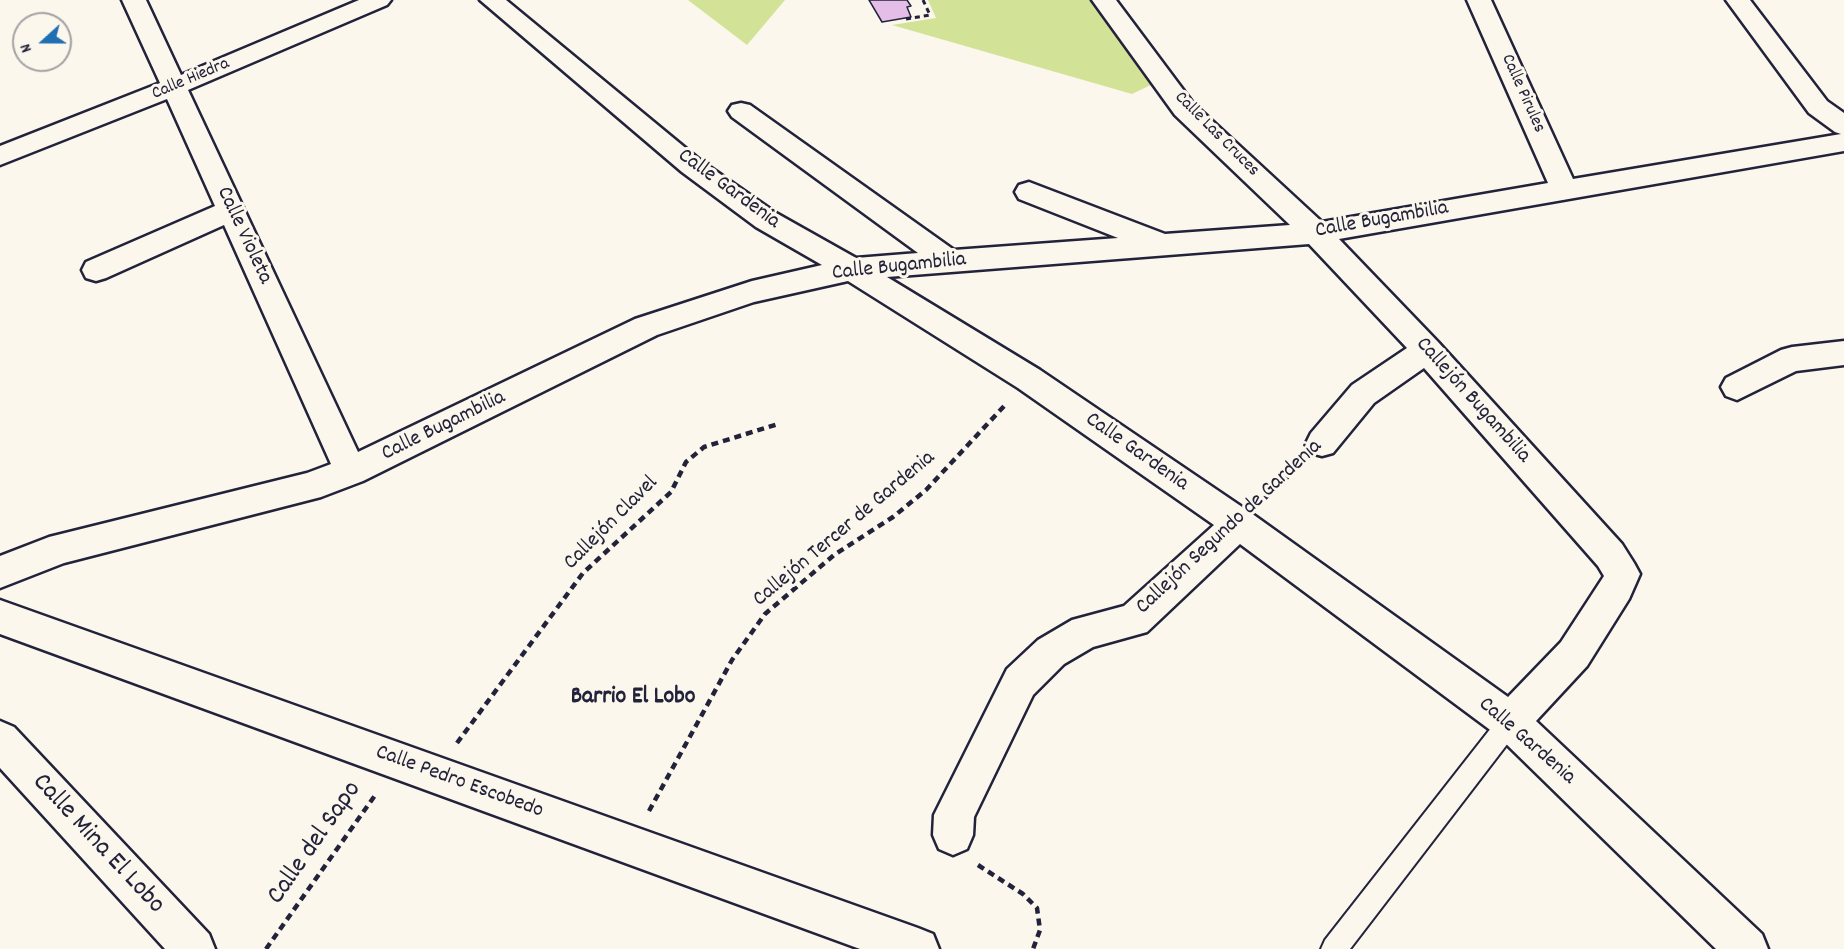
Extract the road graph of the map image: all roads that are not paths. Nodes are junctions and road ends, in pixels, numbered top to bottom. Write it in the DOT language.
graph roads {
  1 [pos="134,0"];
  2 [pos="380,0"];
  3 [pos="492,0"];
  4 [pos="1104,0"];
  5 [pos="1479,0"];
  6 [pos="1738,0"];
  7 [pos="174,87"];
  8 [pos="741,111"];
  9 [pos="1844,126"];
  10 [pos="1844,142"];
  11 [pos="0,156"];
  12 [pos="1564,189"];
  13 [pos="1029,192"];
  14 [pos="231,210"];
  15 [pos="1317,233"];
  16 [pos="1167,246"];
  17 [pos="950,262"];
  18 [pos="852,269"];
  19 [pos="96,270"];
  20 [pos="1427,350"];
  21 [pos="1844,354"];
  22 [pos="1737,387"];
  23 [pos="1322,443"];
  24 [pos="351,471"];
  25 [pos="1239,524"];
  26 [pos="0,572"];
  27 [pos="0,617"];
  28 [pos="1510,722"];
  29 [pos="0,740"];
  30 [pos="953,835"];
  31 [pos="194,949"];
  32 [pos="918,949"];
  33 [pos="1334,949"];
  34 [pos="1747,949"];
  1 -- 7 [label="street, Calle Violeta"];
  2 -- 7 [label="street, Calle Hiedra"];
  3 -- 18 [label="street, Calle Gardenia"];
  4 -- 15 [label="street, Calle Las Cruces"];
  5 -- 12 [label="street, Calle Pirules"];
  6 -- 9 [label="street"];
  7 -- 11 [label="street, Calle Hiedra"];
  7 -- 14 [label="street, Calle Violeta"];
  8 -- 17 [label="street"];
  10 -- 12 [label="street, Calle Bugambilia"];
  12 -- 15 [label="street, Calle Bugambilia"];
  13 -- 16 [label="street"];
  14 -- 19 [label="street"];
  14 -- 24 [label="street, Calle Violeta"];
  15 -- 16 [label="street, Calle Bugambilia"];
  15 -- 20 [label="street, Callejón Bugambilia"];
  16 -- 17 [label="street, Calle Bugambilia"];
  17 -- 18 [label="street, Calle Bugambilia"];
  18 -- 24 [label="street, Calle Bugambilia"];
  18 -- 25 [label="street, Calle Gardenia"];
  20 -- 23 [label="street, Callejón Segundo de Gardenia"];
  20 -- 28 [label="street, Callejón Bugambilia"];
  21 -- 22 [label="street"];
  24 -- 26 [label="street, Calle Bugambilia"];
  25 -- 28 [label="street, Calle Gardenia"];
  25 -- 30 [label="street, Callejón Segundo de Gardenia"];
  27 -- 32 [label="street, Calle Pedro Escobedo"];
  28 -- 33 [label="lane"];
  28 -- 34 [label="street, Calle Gardenia"];
  29 -- 31 [label="street, Calle Mina El Lobo"];
}
